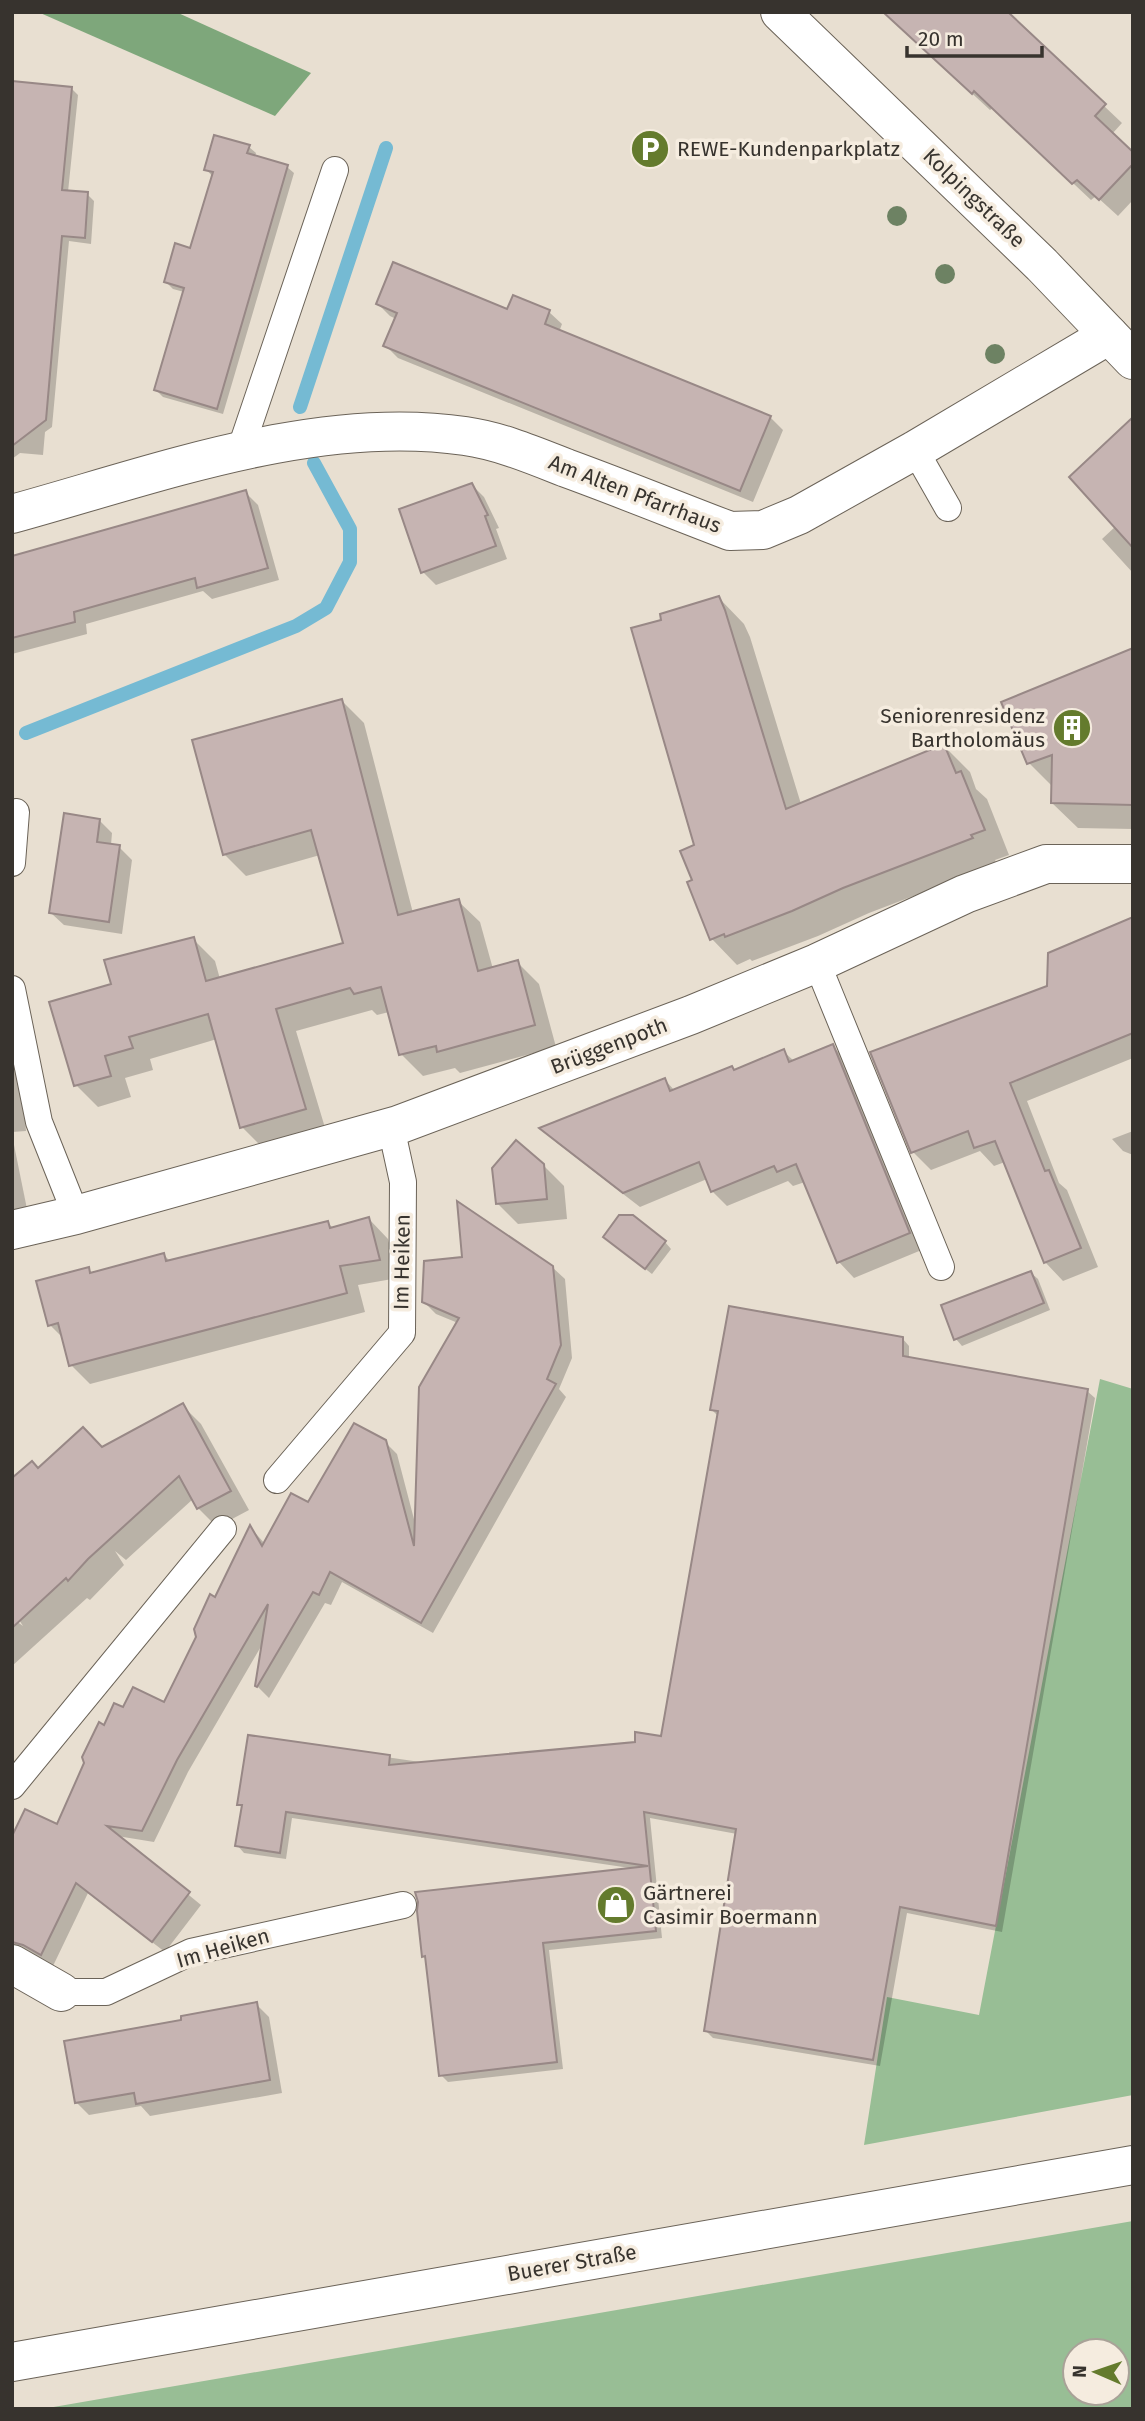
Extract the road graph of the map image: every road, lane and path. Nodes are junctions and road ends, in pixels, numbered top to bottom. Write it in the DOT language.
graph roads {
  1 [pos="780,12"];
  2 [pos="335,170"];
  3 [pos="1121,348"];
  4 [pos="915,450"];
  5 [pos="240,451"];
  6 [pos="948,508"];
  7 [pos="12,514"];
  8 [pos="16,812"];
  9 [pos="12,863"];
  10 [pos="1133,864"];
  11 [pos="817,963"];
  12 [pos="12,989"];
  13 [pos="391,1127"];
  14 [pos="76,1214"];
  15 [pos="12,1230"];
  16 [pos="941,1267"];
  17 [pos="277,1480"];
  18 [pos="223,1529"];
  19 [pos="12,1786"];
  20 [pos="402,1905"];
  21 [pos="12,1964"];
  22 [pos="61,1992"];
  23 [pos="1133,2165"];
  24 [pos="12,2362"];
  1 -- 3 [label="street, Kolpingstraße"];
  2 -- 5 [label="lane"];
  3 -- 4 [label="street, Am Alten Pfarrhaus"];
  4 -- 5 [label="street, Am Alten Pfarrhaus"];
  4 -- 6 [label="lane"];
  5 -- 7 [label="street, Am Alten Pfarrhaus"];
  8 -- 9 [label="lane"];
  10 -- 11 [label="street, Brüggenpoth"];
  11 -- 13 [label="street, Brüggenpoth"];
  11 -- 16 [label="lane"];
  12 -- 14 [label="lane"];
  13 -- 14 [label="street, Brüggenpoth"];
  13 -- 17 [label="lane, Im Heiken"];
  14 -- 15 [label="street, Brüggenpoth"];
  18 -- 19 [label="lane"];
  20 -- 22 [label="lane, Im Heiken"];
  21 -- 22 [label="street, Im Heiken"];
  23 -- 24 [label="street, Buerer Straße"];
}
